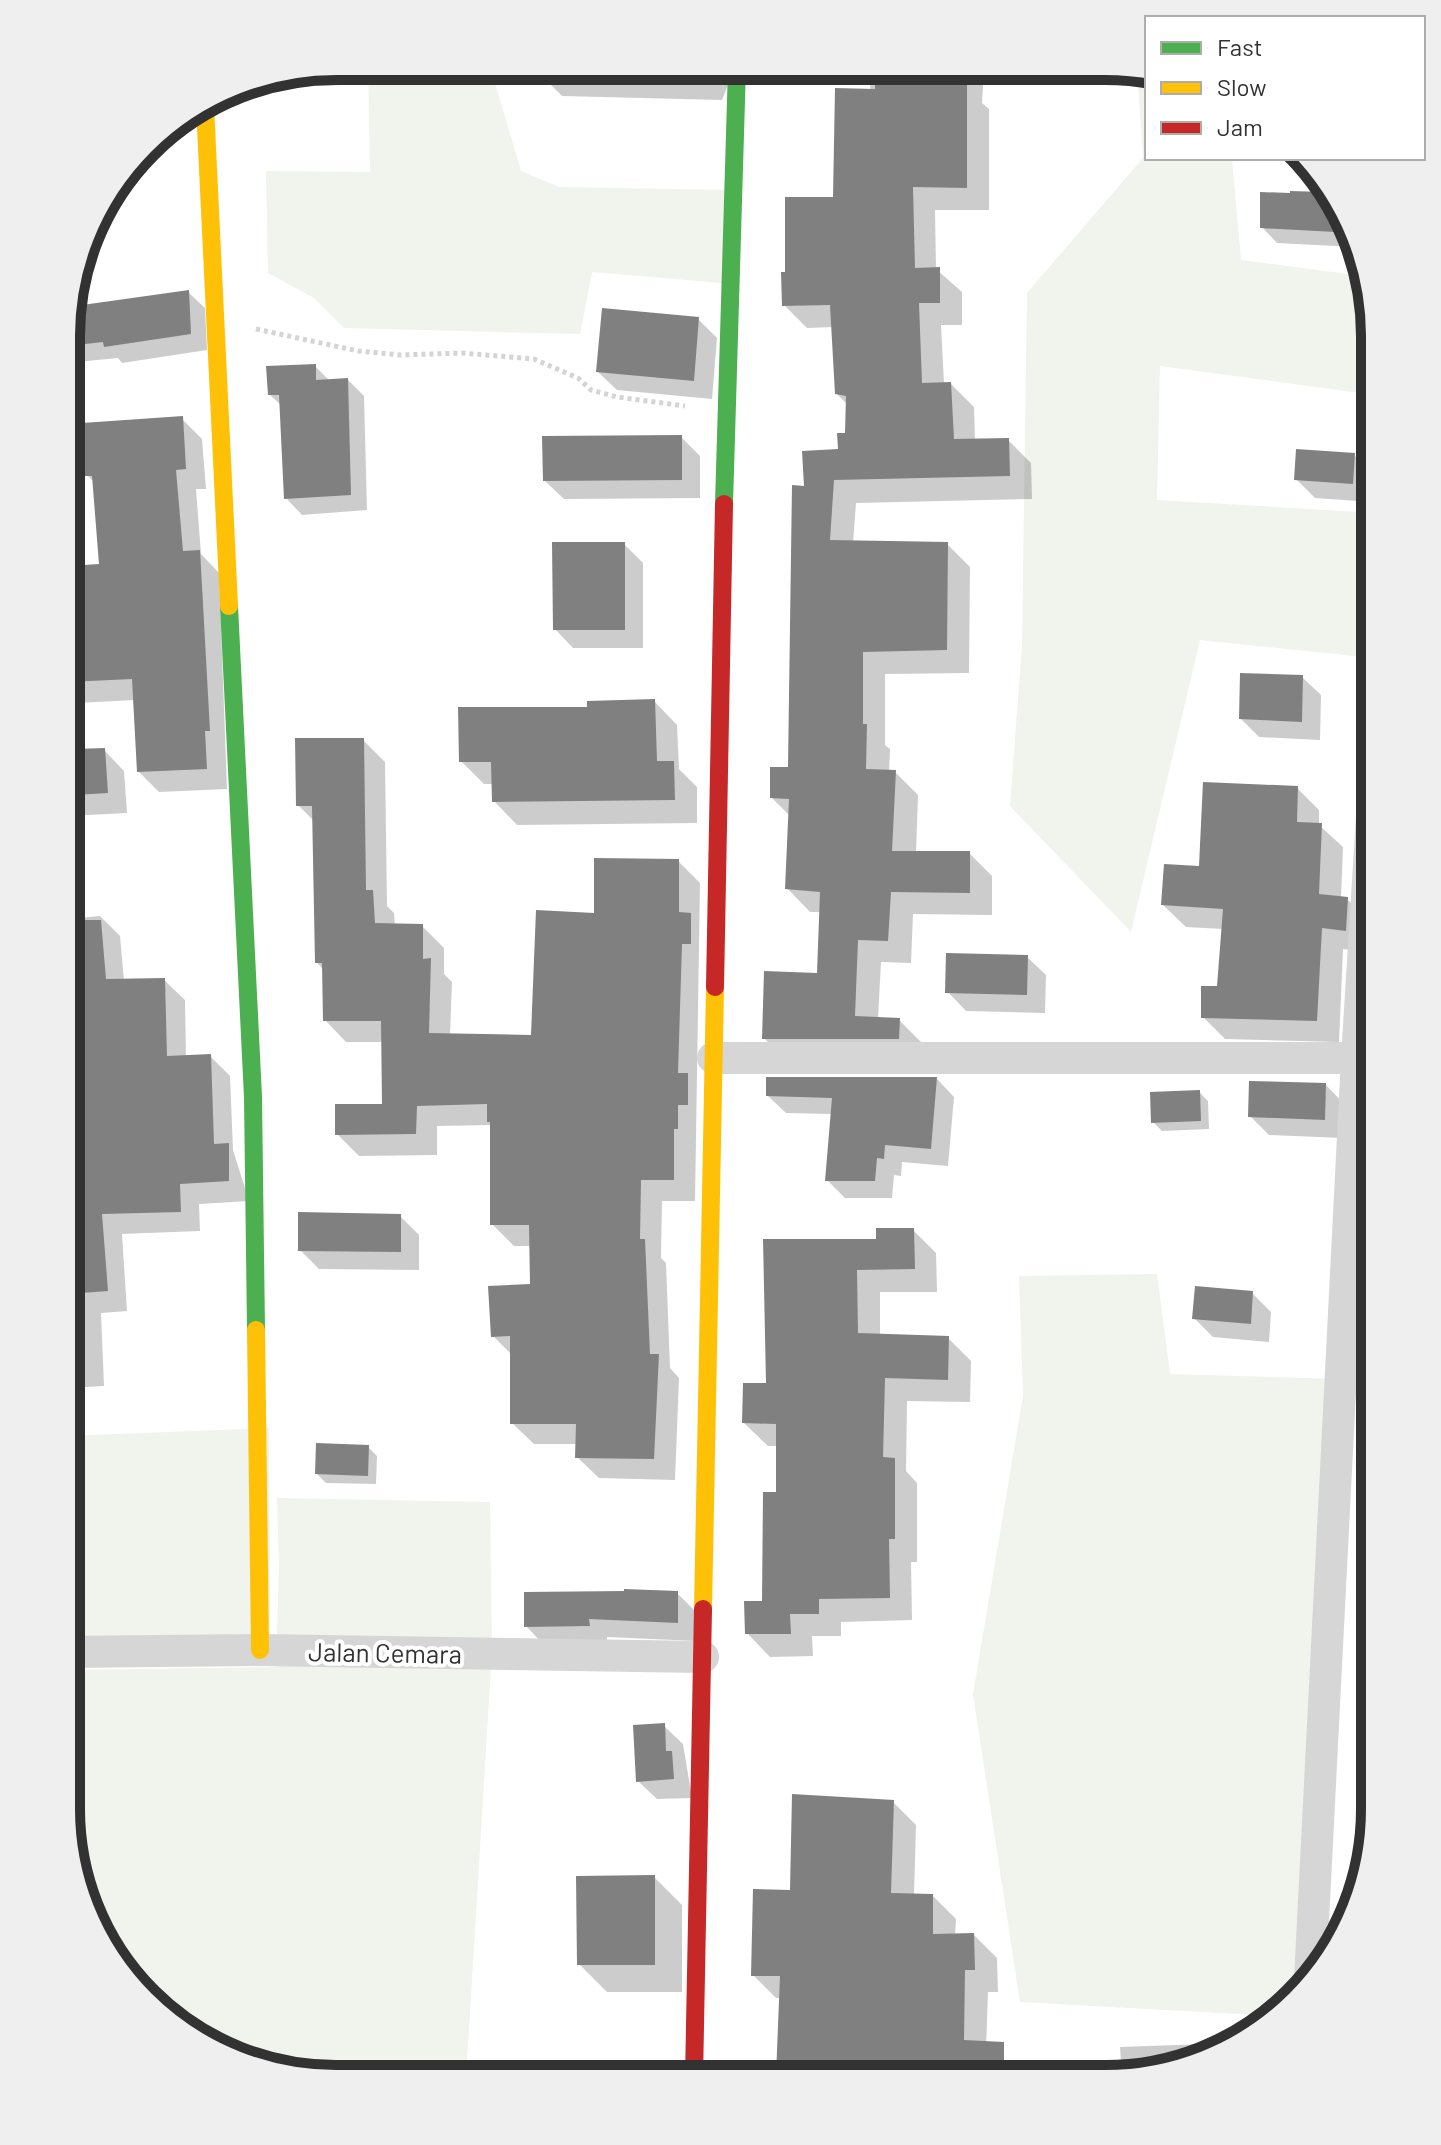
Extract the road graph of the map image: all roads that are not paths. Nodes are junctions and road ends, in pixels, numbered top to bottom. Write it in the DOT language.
graph roads {
  1 [pos="737,80"];
  2 [pos="206,116"];
  3 [pos="1361,1001"];
  4 [pos="713,1058"];
  5 [pos="1357,1058"];
  6 [pos="260,1650"];
  7 [pos="80,1652"];
  8 [pos="703,1657"];
  9 [pos="1311,1961"];
  10 [pos="694,2065"];
  1 -- 4 [label="street"];
  2 -- 6 [label="street"];
  3 -- 5 [label="street"];
  4 -- 5 [label="street"];
  4 -- 8 [label="street"];
  5 -- 9 [label="street"];
  6 -- 7 [label="street, Jalan Cemara"];
  6 -- 8 [label="street, Jalan Cemara"];
  8 -- 10 [label="street"];
}
